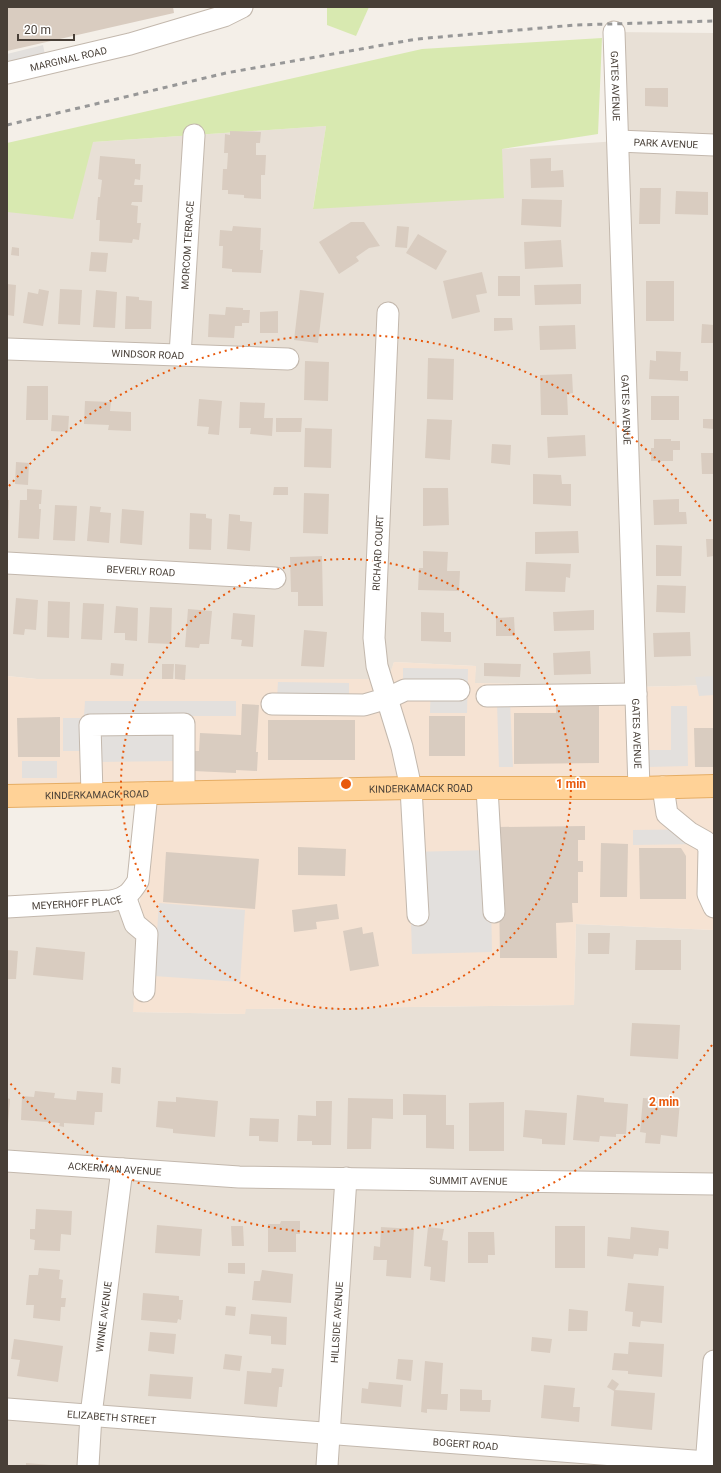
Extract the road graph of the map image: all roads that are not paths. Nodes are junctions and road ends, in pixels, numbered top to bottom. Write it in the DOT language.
graph roads {
  1 [pos="242,7"];
  2 [pos="614,32"];
  3 [pos="7,73"];
  4 [pos="194,135"];
  5 [pos="618,141"];
  6 [pos="714,144"];
  7 [pos="388,313"];
  8 [pos="7,349"];
  9 [pos="180,355"];
  10 [pos="288,358"];
  11 [pos="7,563"];
  12 [pos="275,578"];
  13 [pos="459,690"];
  14 [pos="636,694"];
  15 [pos="487,696"];
  16 [pos="388,698"];
  17 [pos="272,704"];
  18 [pos="714,786"];
  19 [pos="663,787"];
  20 [pos="411,788"];
  21 [pos="488,788"];
  22 [pos="640,788"];
  23 [pos="184,792"];
  24 [pos="147,793"];
  25 [pos="92,794"];
  26 [pos="7,796"];
  27 [pos="132,889"];
  28 [pos="7,907"];
  29 [pos="714,907"];
  30 [pos="494,912"];
  31 [pos="418,915"];
  32 [pos="144,991"];
  33 [pos="7,1161"];
  34 [pos="122,1169"];
  35 [pos="223,1176"];
  36 [pos="346,1178"];
  37 [pos="714,1184"];
  38 [pos="714,1360"];
  39 [pos="7,1409"];
  40 [pos="91,1415"];
  41 [pos="216,1425"];
  42 [pos="330,1434"];
  43 [pos="709,1463"];
  44 [pos="88,1466"];
  45 [pos="327,1466"];
  1 -- 3 [label="street, MARGINAL ROAD"];
  2 -- 5 [label="street, GATES AVENUE"];
  4 -- 9 [label="street, MORCOM TERRACE"];
  5 -- 6 [label="street, PARK AVENUE"];
  5 -- 14 [label="street, GATES AVENUE"];
  7 -- 16 [label="street, RICHARD COURT"];
  8 -- 9 [label="street, WINDSOR ROAD"];
  9 -- 10 [label="street, WINDSOR ROAD"];
  11 -- 12 [label="street, BEVERLY ROAD"];
  13 -- 16 [label="street"];
  14 -- 15 [label="street"];
  14 -- 22 [label="street, GATES AVENUE"];
  16 -- 17 [label="street"];
  16 -- 20 [label="street, RICHARD COURT"];
  18 -- 19 [label="main road, KINDERKAMACK ROAD"];
  19 -- 22 [label="main road, KINDERKAMACK ROAD"];
  19 -- 29 [label="street"];
  20 -- 21 [label="main road, KINDERKAMACK ROAD"];
  20 -- 23 [label="main road, KINDERKAMACK ROAD"];
  20 -- 31 [label="street, RICHARD COURT"];
  21 -- 22 [label="main road, KINDERKAMACK ROAD"];
  21 -- 30 [label="street"];
  23 -- 24 [label="main road, KINDERKAMACK ROAD"];
  23 -- 25 [label="street"];
  24 -- 25 [label="main road, KINDERKAMACK ROAD"];
  24 -- 27 [label="street"];
  25 -- 26 [label="main road, KINDERKAMACK ROAD"];
  27 -- 28 [label="street, MEYERHOFF PLACE"];
  27 -- 32 [label="street"];
  33 -- 34 [label="street, ACKERMAN AVENUE"];
  34 -- 35 [label="street, ACKERMAN AVENUE"];
  34 -- 40 [label="street, WINNE AVENUE"];
  35 -- 36 [label="street, SUMMIT AVENUE"];
  36 -- 37 [label="street, SUMMIT AVENUE"];
  36 -- 42 [label="street, HILLSIDE AVENUE"];
  38 -- 43 [label="street"];
  39 -- 40 [label="street, ELIZABETH STREET"];
  40 -- 41 [label="street, ELIZABETH STREET"];
  40 -- 44 [label="street, WINNE AVENUE"];
  41 -- 42 [label="street, BOGERT ROAD"];
  42 -- 43 [label="street, BOGERT ROAD"];
  42 -- 45 [label="street, HILLSIDE AVENUE"];
}
